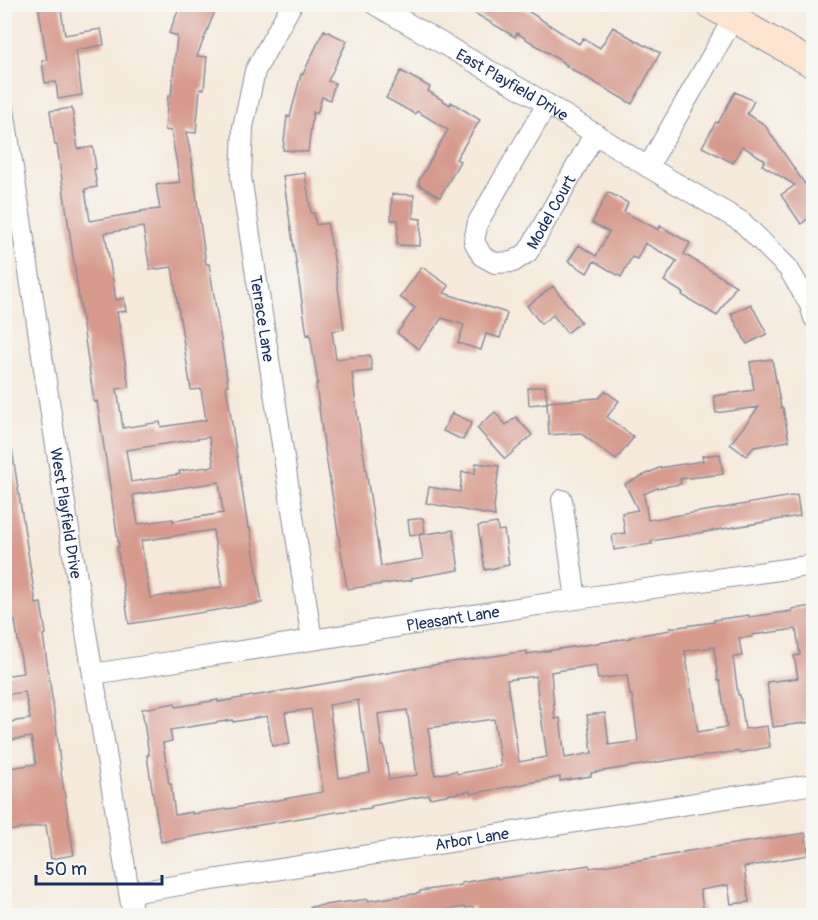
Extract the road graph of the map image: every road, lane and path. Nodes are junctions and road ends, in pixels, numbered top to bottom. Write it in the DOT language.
graph roads {
  1 [pos="292,4"];
  2 [pos="374,4"];
  3 [pos="708,4"];
  4 [pos="733,19"];
  5 [pos="813,65"];
  6 [pos="547,104"];
  7 [pos="4,110"];
  8 [pos="595,133"];
  9 [pos="648,167"];
  10 [pos="813,318"];
  11 [pos="562,500"];
  12 [pos="813,565"];
  13 [pos="576,599"];
  14 [pos="312,640"];
  15 [pos="93,674"];
  16 [pos="813,784"];
  17 [pos="130,893"];
  18 [pos="133,915"];
  1 -- 14 [label="street, Terrace Lane"];
  2 -- 6 [label="street, East Playfield Drive"];
  3 -- 4 [label="main road"];
  4 -- 5 [label="main road"];
  4 -- 9 [label="street"];
  6 -- 8 [label="street, East Playfield Drive"];
  6 -- 8 [label="street, Model Court"];
  7 -- 15 [label="street, West Playfield Drive"];
  8 -- 9 [label="street, East Playfield Drive"];
  9 -- 10 [label="street, East Playfield Drive"];
  11 -- 13 [label="street"];
  12 -- 13 [label="street, Pleasant Lane"];
  13 -- 14 [label="street, Pleasant Lane"];
  14 -- 15 [label="street, Pleasant Lane"];
  15 -- 17 [label="street, West Playfield Drive"];
  16 -- 17 [label="street, Arbor Lane"];
  17 -- 18 [label="street, West Playfield Drive"];
}
